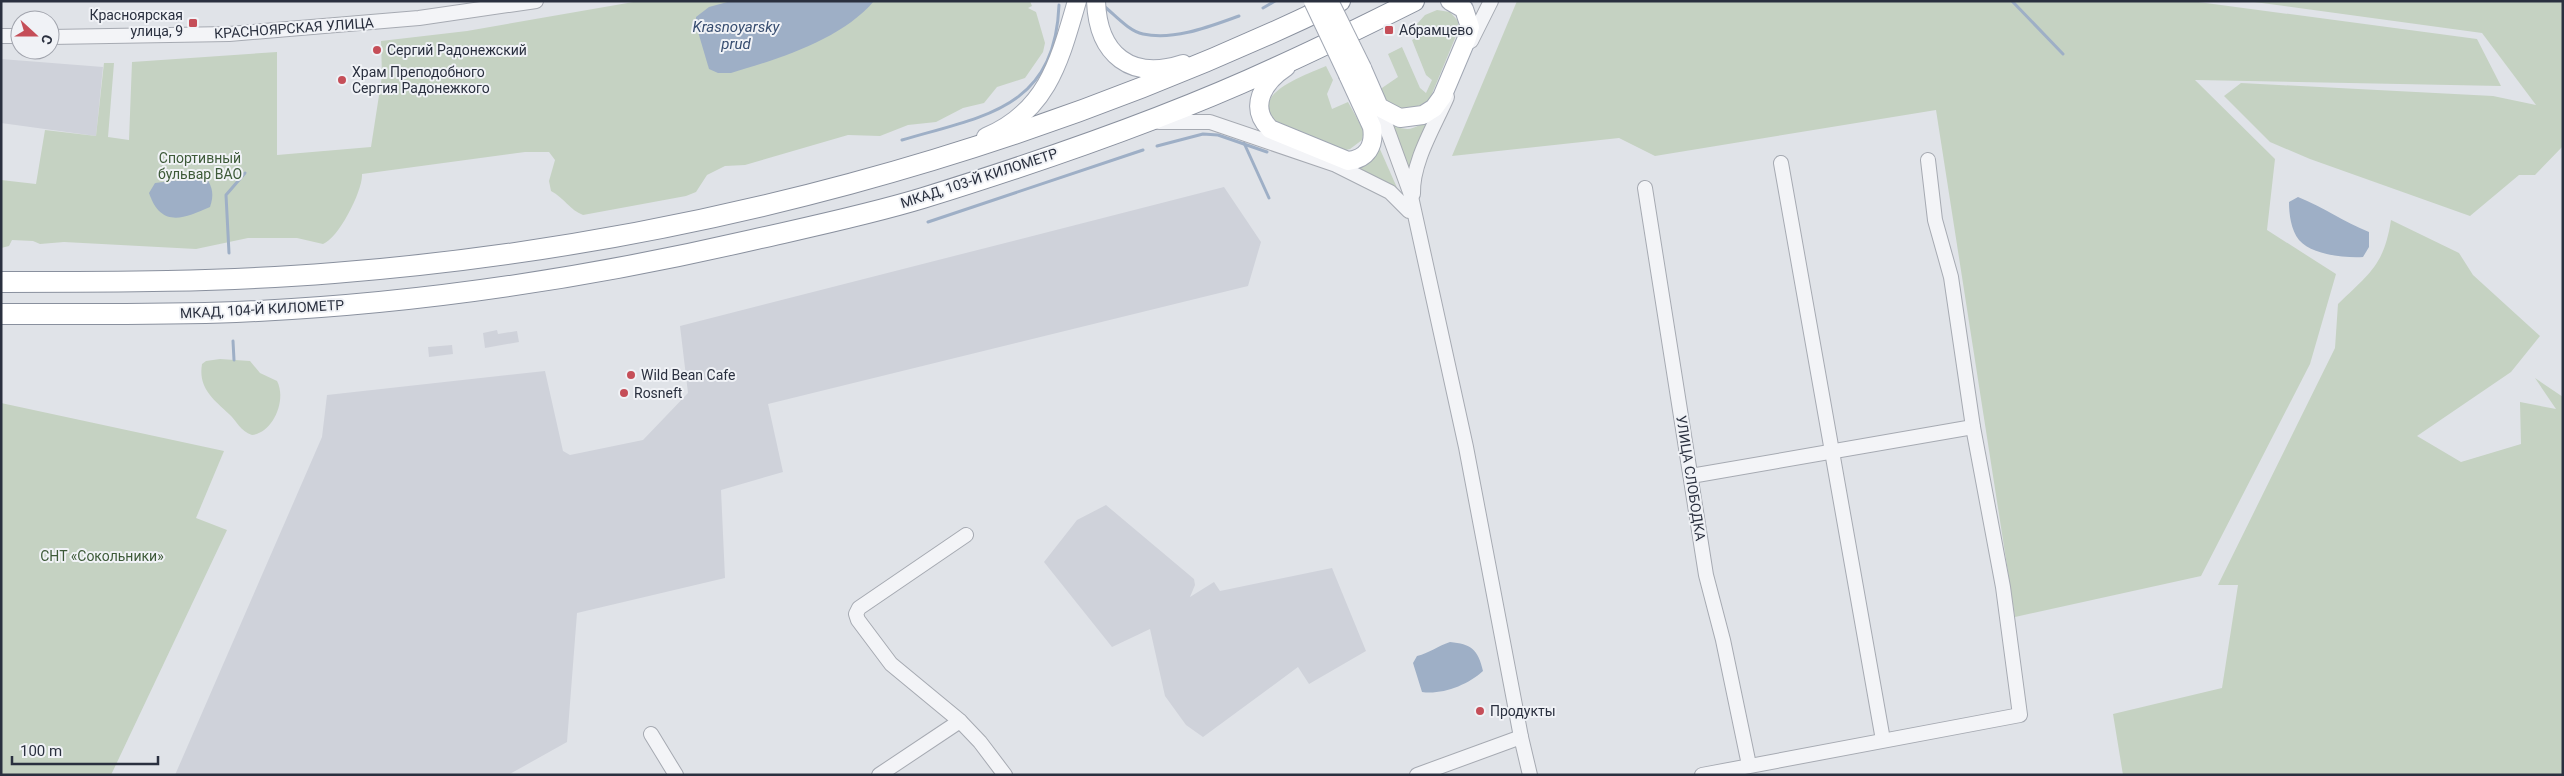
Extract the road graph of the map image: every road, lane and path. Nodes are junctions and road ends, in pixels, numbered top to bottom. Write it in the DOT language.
graph roads {
  1 [pos="536,1"];
  2 [pos="1077,1"];
  3 [pos="1096,1"];
  4 [pos="1313,1"];
  5 [pos="1329,1"];
  6 [pos="1340,1"];
  7 [pos="1414,1"];
  8 [pos="1450,1"];
  9 [pos="1491,1"];
  10 [pos="60,37"];
  11 [pos="1260,40"];
  12 [pos="1310,52"];
  13 [pos="1355,72"];
  14 [pos="1372,110"];
  15 [pos="1134,125"];
  16 [pos="1928,160"];
  17 [pos="1781,163"];
  18 [pos="912,168"];
  19 [pos="1645,188"];
  20 [pos="1411,209"];
  21 [pos="1,282"];
  22 [pos="522,284"];
  23 [pos="1,314"];
  24 [pos="1973,427"];
  25 [pos="1831,452"];
  26 [pos="1691,476"];
  27 [pos="966,535"];
  28 [pos="960,721"];
  29 [pos="651,734"];
  30 [pos="1521,737"];
  31 [pos="1883,740"];
  32 [pos="1749,765"];
  33 [pos="676,775"];
  34 [pos="879,775"];
  35 [pos="1005,775"];
  36 [pos="1416,775"];
  37 [pos="1530,775"];
  38 [pos="1702,775"];
  1 -- 10 [label="street, КРАСНОЯРСКАЯ УЛИЦА"];
  2 -- 18 [label="main road"];
  3 -- 11 [label="main road"];
  4 -- 13 [label="main road, bridge"];
  5 -- 13 [label="main road, bridge"];
  6 -- 11 [label="highway"];
  7 -- 12 [label="highway, МКАД, 103-Й КИЛОМЕТР"];
  8 -- 14 [label="main road"];
  9 -- 20 [label="street"];
  11 -- 18 [label="highway"];
  12 -- 14 [label="main road"];
  12 -- 15 [label="highway, МКАД, 103-Й КИЛОМЕТР"];
  13 -- 14 [label="main road"];
  14 -- 20 [label="street"];
  15 -- 20 [label="street"];
  15 -- 22 [label="highway, МКАД, 103-Й КИЛОМЕТР"];
  16 -- 24 [label="street"];
  17 -- 25 [label="street"];
  18 -- 21 [label="highway"];
  19 -- 26 [label="street, УЛИЦА СЛОБОДКА"];
  20 -- 30 [label="street"];
  22 -- 23 [label="highway, МКАД, 104-Й КИЛОМЕТР"];
  24 -- 25 [label="street"];
  24 -- 31 [label="street"];
  25 -- 26 [label="street"];
  25 -- 31 [label="street"];
  26 -- 32 [label="street, УЛИЦА СЛОБОДКА"];
  27 -- 28 [label="street"];
  28 -- 34 [label="street"];
  28 -- 35 [label="street"];
  29 -- 33 [label="street"];
  30 -- 36 [label="street"];
  30 -- 37 [label="street"];
  31 -- 32 [label="street"];
  32 -- 38 [label="street"];
}
